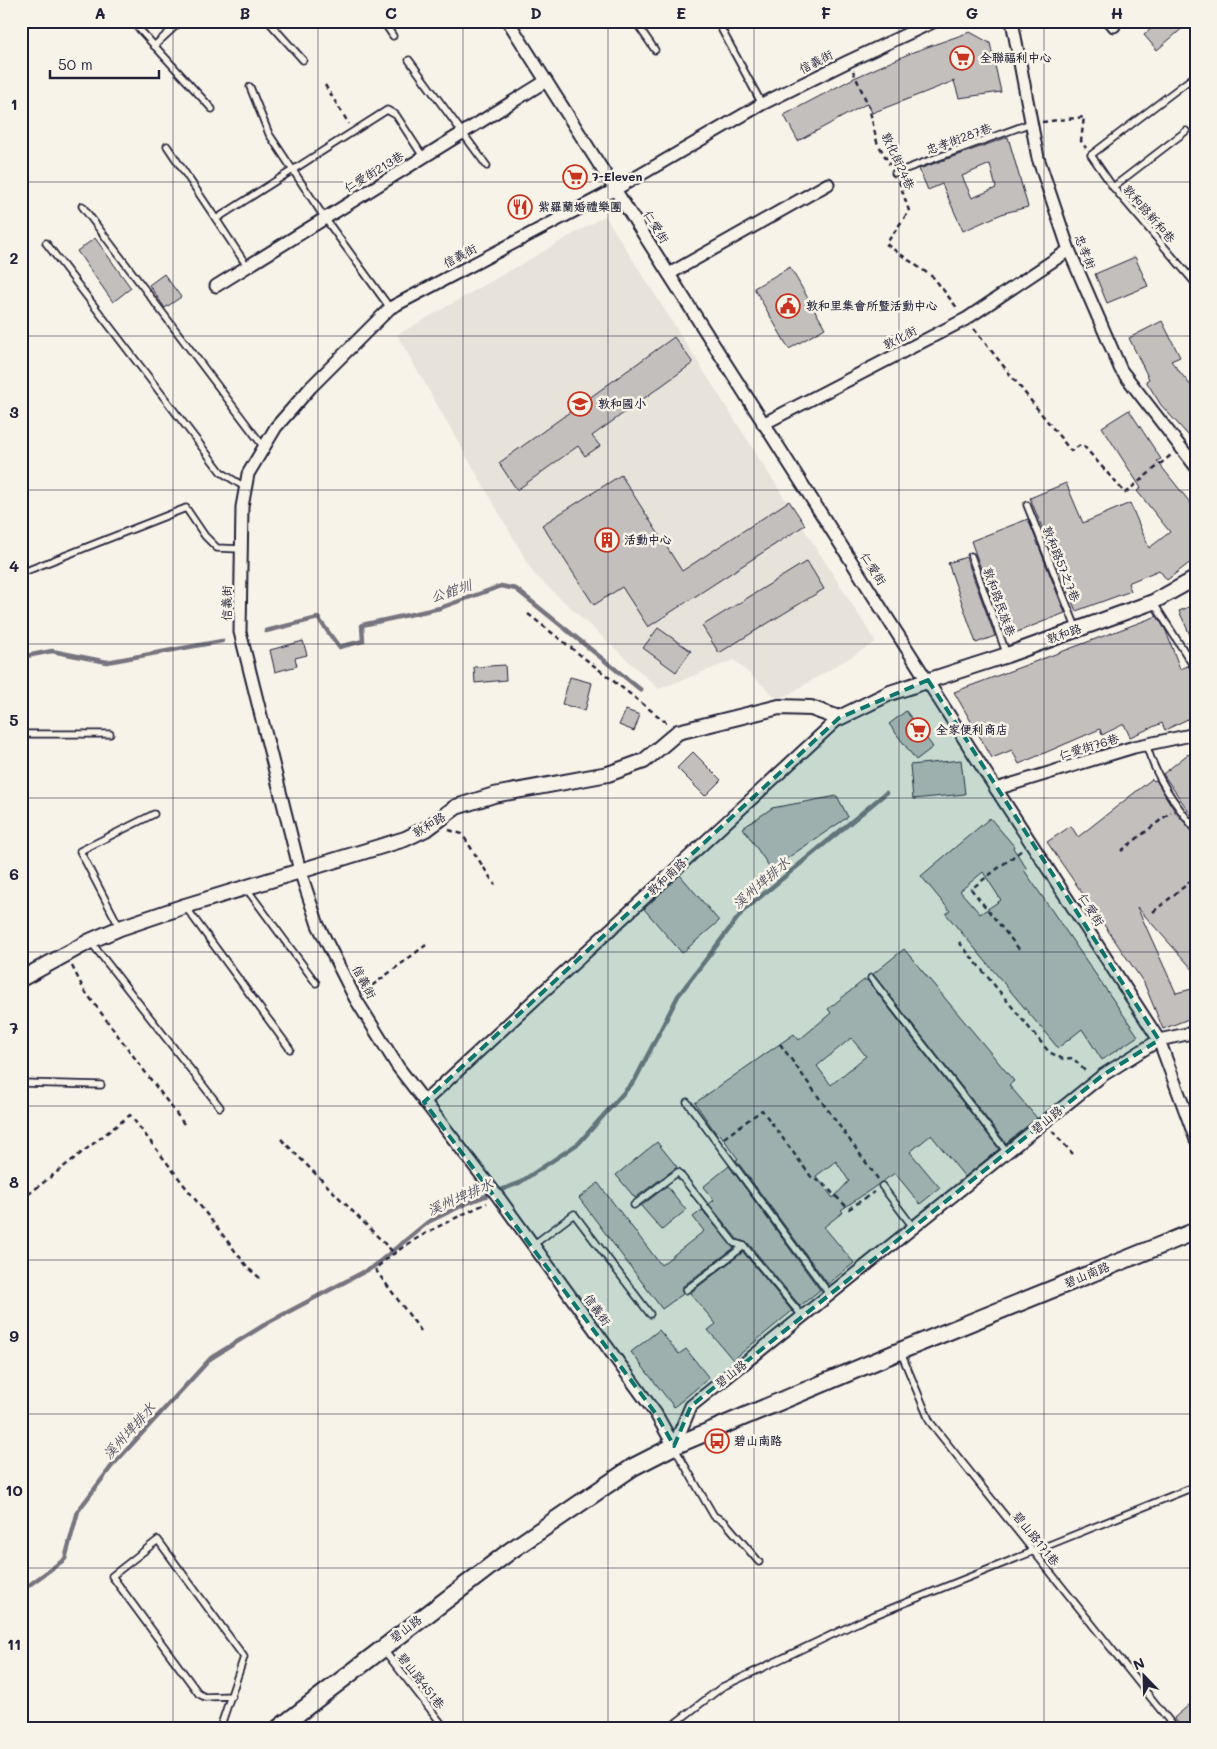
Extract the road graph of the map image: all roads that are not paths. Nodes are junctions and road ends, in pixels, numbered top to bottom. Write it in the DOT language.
graph roads {
  1 [pos="132,21"];
  2 [pos="181,21"];
  3 [pos="268,21"];
  4 [pos="382,21"];
  5 [pos="508,21"];
  6 [pos="635,21"];
  7 [pos="718,21"];
  8 [pos="935,21"];
  9 [pos="1012,21"];
  10 [pos="393,36"];
  11 [pos="154,46"];
  12 [pos="655,50"];
  13 [pos="303,60"];
  14 [pos="409,60"];
  15 [pos="1196,75"];
  16 [pos="546,81"];
  17 [pos="250,86"];
  18 [pos="762,104"];
  19 [pos="212,109"];
  20 [pos="1031,123"];
  21 [pos="1186,131"];
  22 [pos="462,132"];
  23 [pos="167,146"];
  24 [pos="424,158"];
  25 [pos="487,166"];
  26 [pos="294,170"];
  27 [pos="895,173"];
  28 [pos="828,184"];
  29 [pos="1113,187"];
  30 [pos="616,189"];
  31 [pos="82,206"];
  32 [pos="324,217"];
  33 [pos="216,219"];
  34 [pos="46,243"];
  35 [pos="1069,250"];
  36 [pos="248,266"];
  37 [pos="1196,270"];
  38 [pos="669,274"];
  39 [pos="1189,275"];
  40 [pos="1196,284"];
  41 [pos="216,286"];
  42 [pos="390,308"];
  43 [pos="763,424"];
  44 [pos="264,446"];
  45 [pos="1196,467"];
  46 [pos="246,488"];
  47 [pos="1027,505"];
  48 [pos="240,549"];
  49 [pos="971,556"];
  50 [pos="21,573"];
  51 [pos="1196,578"];
  52 [pos="1153,602"];
  53 [pos="1077,630"];
  54 [pos="1007,655"];
  55 [pos="1196,670"];
  56 [pos="928,680"];
  57 [pos="839,718"];
  58 [pos="21,734"];
  59 [pos="110,734"];
  60 [pos="1194,737"];
  61 [pos="1146,744"];
  62 [pos="996,789"];
  63 [pos="154,814"];
  64 [pos="1196,830"];
  65 [pos="300,871"];
  66 [pos="245,887"];
  67 [pos="186,906"];
  68 [pos="120,928"];
  69 [pos="90,941"];
  70 [pos="872,978"];
  71 [pos="21,979"];
  72 [pos="316,983"];
  73 [pos="1196,1032"];
  74 [pos="1159,1040"];
  75 [pos="290,1048"];
  76 [pos="21,1083"];
  77 [pos="101,1085"];
  78 [pos="424,1102"];
  79 [pos="687,1102"];
  80 [pos="220,1107"];
  81 [pos="1196,1140"];
  82 [pos="1007,1152"];
  83 [pos="882,1186"];
  84 [pos="634,1205"];
  85 [pos="913,1227"];
  86 [pos="1196,1231"];
  87 [pos="533,1245"];
  88 [pos="744,1246"];
  89 [pos="686,1290"];
  90 [pos="830,1295"];
  91 [pos="650,1314"];
  92 [pos="803,1317"];
  93 [pos="900,1351"];
  94 [pos="674,1446"];
  95 [pos="1196,1486"];
  96 [pos="1034,1552"];
  97 [pos="759,1562"];
  98 [pos="382,1647"];
  99 [pos="232,1696"];
  100 [pos="220,1728"];
  101 [pos="279,1728"];
  102 [pos="445,1728"];
  103 [pos="669,1728"];
  104 [pos="1175,1728"];
  1 -- 11 [label="lane"];
  2 -- 11 [label="lane"];
  3 -- 13 [label="lane"];
  4 -- 10 [label="lane"];
  5 -- 16 [label="street, 仁愛街"];
  6 -- 12 [label="lane"];
  7 -- 18 [label="lane"];
  8 -- 18 [label="street, 信義街"];
  9 -- 20 [label="street, 忠孝街"];
  11 -- 19 [label="lane"];
  14 -- 22 [label="lane"];
  15 -- 29 [label="lane, 敦和路新和巷"];
  16 -- 22 [label="street, 仁愛街213巷"];
  16 -- 30 [label="street, 仁愛街"];
  17 -- 26 [label="lane"];
  18 -- 30 [label="street, 信義街"];
  20 -- 27 [label="lane, 忠孝街287巷"];
  20 -- 35 [label="street, 忠孝街"];
  21 -- 29 [label="lane"];
  22 -- 24 [label="street, 仁愛街213巷"];
  22 -- 25 [label="lane"];
  23 -- 33 [label="lane"];
  24 -- 26 [label="lane"];
  24 -- 32 [label="street, 仁愛街213巷"];
  26 -- 32 [label="lane"];
  26 -- 33 [label="lane"];
  28 -- 38 [label="street"];
  29 -- 39 [label="lane, 敦和路新和巷"];
  30 -- 38 [label="street, 仁愛街"];
  30 -- 42 [label="street, 信義街"];
  31 -- 44 [label="lane"];
  32 -- 36 [label="street, 仁愛街213巷"];
  32 -- 42 [label="lane"];
  33 -- 36 [label="lane"];
  34 -- 46 [label="lane"];
  35 -- 43 [label="street, 敦化街"];
  35 -- 45 [label="street, 忠孝街"];
  36 -- 41 [label="street, 仁愛街213巷"];
  37 -- 39 [label="lane"];
  38 -- 43 [label="street, 仁愛街"];
  39 -- 40 [label="lane, 敦和路新和巷"];
  42 -- 44 [label="street, 信義街"];
  43 -- 56 [label="street, 仁愛街"];
  44 -- 46 [label="street, 信義街"];
  46 -- 48 [label="street, 信義街"];
  47 -- 53 [label="lane, 敦和路57之7巷"];
  48 -- 50 [label="lane"];
  48 -- 65 [label="street, 信義街"];
  49 -- 54 [label="lane, 敦和路民族巷"];
  51 -- 52 [label="street, 敦和路"];
  52 -- 53 [label="street, 敦和路"];
  52 -- 55 [label="lane"];
  53 -- 54 [label="street, 敦和路"];
  54 -- 56 [label="street, 敦和路"];
  56 -- 57 [label="street, 敦和南路"];
  56 -- 62 [label="street, 仁愛街"];
  57 -- 65 [label="street, 敦和路"];
  57 -- 78 [label="street, 敦和南路"];
  58 -- 59 [label="lane"];
  60 -- 61 [label="street, 仁愛街76巷"];
  61 -- 62 [label="street, 仁愛街76巷"];
  61 -- 64 [label="lane"];
  62 -- 74 [label="street, 仁愛街"];
  63 -- 68 [label="lane"];
  65 -- 66 [label="street, 敦和路"];
  65 -- 78 [label="street, 信義街"];
  66 -- 67 [label="street, 敦和路"];
  66 -- 72 [label="lane"];
  67 -- 68 [label="street, 敦和路"];
  67 -- 75 [label="lane"];
  68 -- 69 [label="street, 敦和路"];
  69 -- 71 [label="street, 敦和路"];
  69 -- 80 [label="lane"];
  70 -- 82 [label="lane"];
  73 -- 74 [label="street, 碧山路"];
  74 -- 81 [label="street, 仁愛街"];
  74 -- 82 [label="street, 碧山路"];
  76 -- 77 [label="lane"];
  78 -- 87 [label="street, 信義街"];
  79 -- 90 [label="lane"];
  82 -- 85 [label="street, 碧山路"];
  83 -- 85 [label="lane"];
  84 -- 88 [label="lane"];
  85 -- 90 [label="street, 碧山路"];
  86 -- 93 [label="main road, 碧山南路"];
  87 -- 91 [label="lane"];
  87 -- 94 [label="street, 信義街"];
  88 -- 89 [label="lane"];
  88 -- 92 [label="lane"];
  90 -- 92 [label="street, 碧山路"];
  92 -- 94 [label="street, 碧山路"];
  93 -- 94 [label="main road, 碧山南路"];
  93 -- 96 [label="lane, 碧山路171巷"];
  94 -- 97 [label="lane"];
  94 -- 98 [label="main road, 碧山路"];
  95 -- 96 [label="lane"];
  96 -- 103 [label="lane"];
  96 -- 104 [label="lane, 碧山路171巷"];
  98 -- 101 [label="main road, 碧山路"];
  98 -- 102 [label="lane, 碧山路451巷"];
  99 -- 99 [label="lane"];
  99 -- 100 [label="lane"];
}
